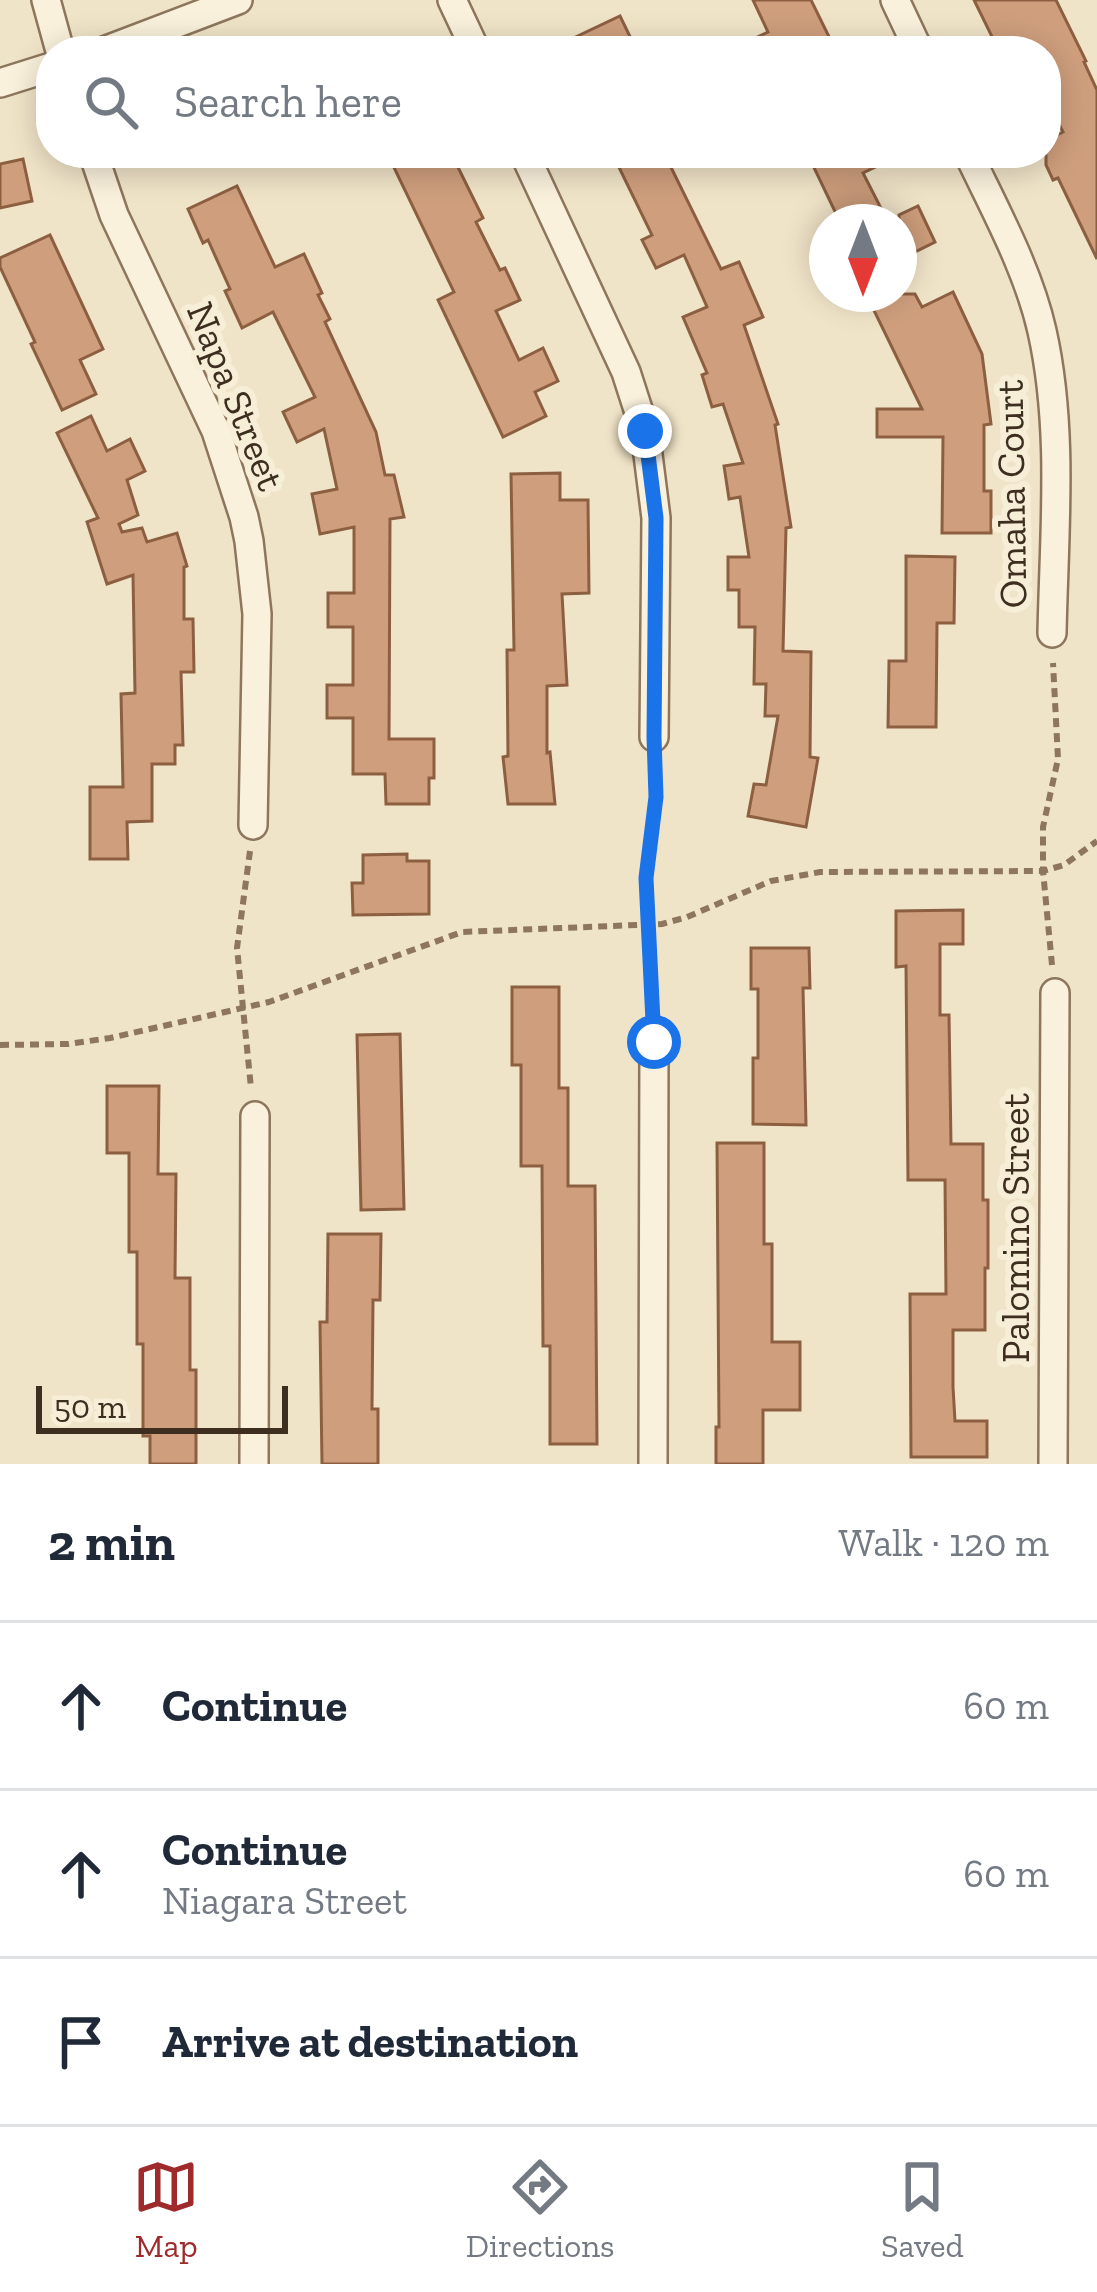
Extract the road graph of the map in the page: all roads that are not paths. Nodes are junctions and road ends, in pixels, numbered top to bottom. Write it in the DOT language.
graph roads {
  1 [pos="46,0"];
  2 [pos="238,0"];
  3 [pos="452,0"];
  4 [pos="895,0"];
  5 [pos="56,36"];
  6 [pos="143,36"];
  7 [pos="469,36"];
  8 [pos="912,36"];
  9 [pos="36,71"];
  10 [pos="0,82"];
  11 [pos="98,168"];
  12 [pos="531,168"];
  13 [pos="975,168"];
  14 [pos="1052,633"];
  15 [pos="654,737"];
  16 [pos="253,825"];
  17 [pos="1055,993"];
  18 [pos="654,1042"];
  19 [pos="255,1116"];
  20 [pos="254,1464"];
  21 [pos="653,1464"];
  22 [pos="1053,1464"];
  1 -- 5 [label="street"];
  2 -- 6 [label="street"];
  3 -- 7 [label="street"];
  4 -- 8 [label="street"];
  9 -- 10 [label="street"];
  11 -- 16 [label="street, Napa Street"];
  12 -- 15 [label="street"];
  13 -- 14 [label="street, Omaha Court"];
  17 -- 22 [label="street, Palomino Street"];
  18 -- 21 [label="street"];
  19 -- 20 [label="street"];
}
